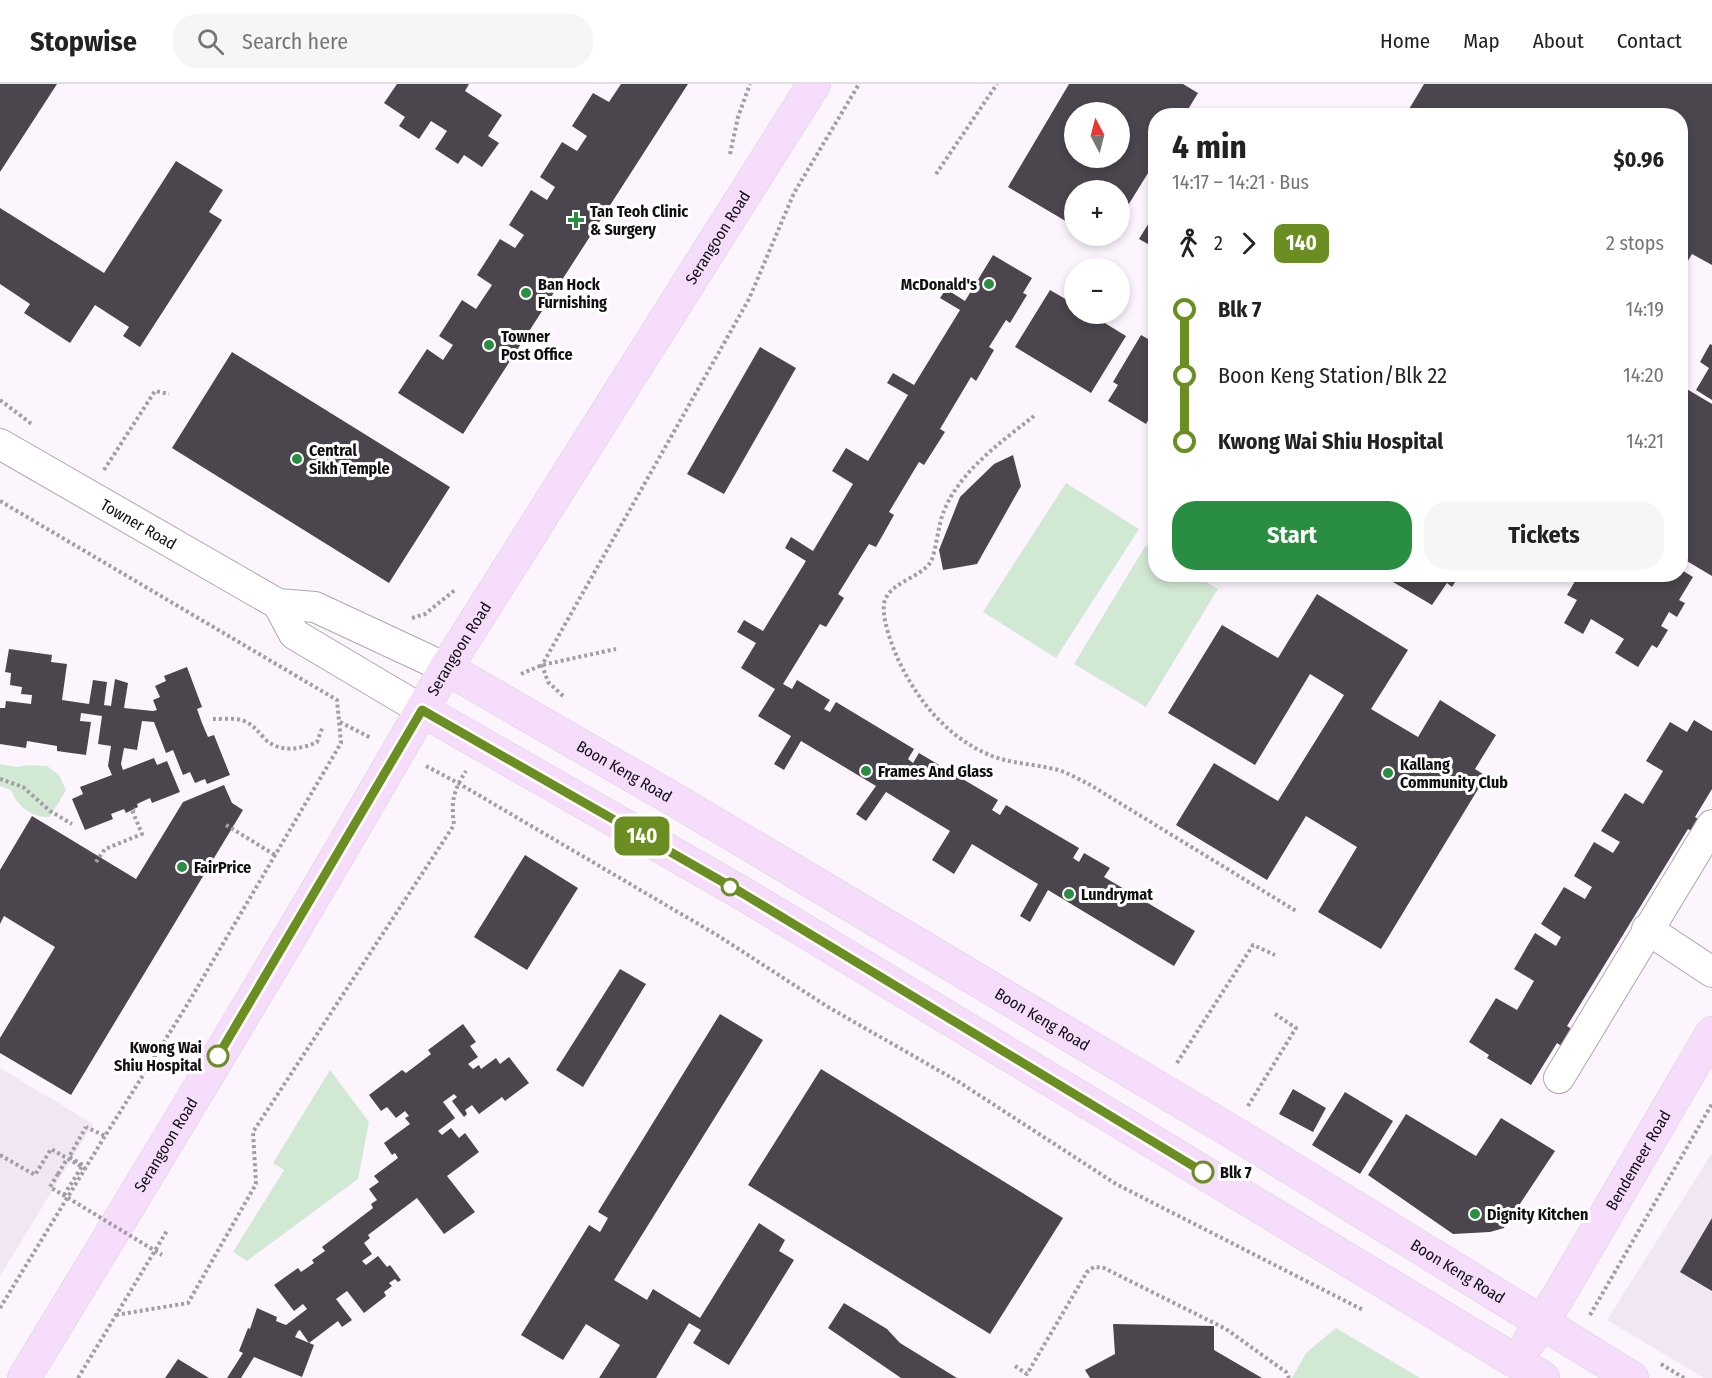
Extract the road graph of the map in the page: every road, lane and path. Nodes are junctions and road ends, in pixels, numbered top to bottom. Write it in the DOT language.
graph roads {
  1 [pos="814,84"];
  2 [pos="860,84"];
  3 [pos="997,84"];
  4 [pos="936,174"];
  5 [pos="169,394"];
  6 [pos="1034,416"];
  7 [pos="0,444"];
  8 [pos="101,475"];
  9 [pos="0,501"];
  10 [pos="278,604"];
  11 [pos="616,649"];
  12 [pos="542,665"];
  13 [pos="446,668"];
  14 [pos="520,675"];
  15 [pos="565,698"];
  16 [pos="422,710"];
  17 [pos="213,719"];
  18 [pos="323,726"];
  19 [pos="0,779"];
  20 [pos="135,809"];
  21 [pos="72,824"];
  22 [pos="226,825"];
  23 [pos="1712,825"];
  24 [pos="275,855"];
  25 [pos="96,862"];
  26 [pos="1296,911"];
  27 [pos="1647,929"];
  28 [pos="1275,955"];
  29 [pos="1712,972"];
  30 [pos="1275,1014"];
  31 [pos="1712,1034"];
  32 [pos="1167,1058"];
  33 [pos="1177,1064"];
  34 [pos="1186,1069"];
  35 [pos="1559,1078"];
  36 [pos="1241,1100"];
  37 [pos="1712,1104"];
  38 [pos="1249,1105"];
  39 [pos="1234,1133"];
  40 [pos="105,1136"];
  41 [pos="0,1155"];
  42 [pos="67,1159"];
  43 [pos="86,1169"];
  44 [pos="64,1195"];
  45 [pos="168,1229"];
  46 [pos="162,1255"];
  47 [pos="0,1308"];
  48 [pos="1368,1312"];
  49 [pos="116,1315"];
  50 [pos="1588,1318"];
  51 [pos="1542,1323"];
  52 [pos="1015,1366"];
  53 [pos="1522,1373"];
  54 [pos="1026,1376"];
  55 [pos="24,1378"];
  56 [pos="78,1378"];
  57 [pos="1289,1378"];
  58 [pos="1632,1378"];
  1 -- 13 [label="main road, Serangoon Road"];
  2 -- 12 [label="path"];
  3 -- 4 [label="path"];
  5 -- 8 [label="path"];
  6 -- 26 [label="path"];
  7 -- 10 [label="street, Towner Road"];
  9 -- 24 [label="path"];
  10 -- 13 [label="street, Towner Road"];
  10 -- 16 [label="street"];
  11 -- 12 [label="path"];
  12 -- 14 [label="path"];
  12 -- 15 [label="path"];
  13 -- 16 [label="main road, Serangoon Road"];
  13 -- 39 [label="main road, Boon Keng Road"];
  16 -- 53 [label="main road"];
  16 -- 55 [label="main road, Serangoon Road"];
  17 -- 18 [label="path"];
  19 -- 21 [label="path"];
  20 -- 25 [label="path"];
  22 -- 24 [label="path"];
  23 -- 27 [label="street"];
  24 -- 40 [label="path"];
  27 -- 29 [label="street"];
  27 -- 35 [label="street"];
  28 -- 33 [label="path"];
  30 -- 38 [label="path"];
  31 -- 51 [label="main road, Bendemeer Road"];
  32 -- 33 [label="path"];
  33 -- 34 [label="path"];
  36 -- 38 [label="path"];
  37 -- 50 [label="path"];
  38 -- 39 [label="path"];
  39 -- 51 [label="main road, Boon Keng Road"];
  40 -- 43 [label="path"];
  40 -- 44 [label="path, bridge"];
  41 -- 42 [label="path"];
  42 -- 43 [label="path"];
  42 -- 44 [label="path, bridge"];
  43 -- 47 [label="path"];
  44 -- 46 [label="path, bridge"];
  45 -- 49 [label="path"];
  48 -- 49 [label="path"];
  49 -- 56 [label="path"];
  51 -- 53 [label="main road, Bendemeer Road"];
  51 -- 58 [label="main road, Boon Keng Road"];
  52 -- 54 [label="path"];
  54 -- 57 [label="path"];
}
